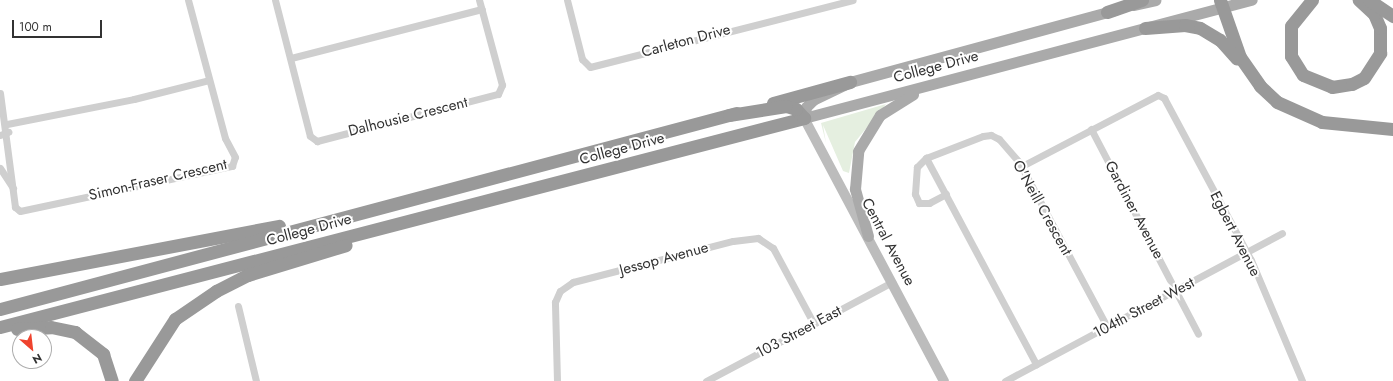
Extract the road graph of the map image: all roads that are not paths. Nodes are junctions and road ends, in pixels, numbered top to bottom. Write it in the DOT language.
graph roads {
  1 [pos="188,0"];
  2 [pos="275,0"];
  3 [pos="479,0"];
  4 [pos="567,0"];
  5 [pos="853,0"];
  6 [pos="1142,0"];
  7 [pos="1155,0"];
  8 [pos="1252,0"];
  9 [pos="1312,0"];
  10 [pos="1359,0"];
  11 [pos="1369,0"];
  12 [pos="1220,4"];
  13 [pos="482,9"];
  14 [pos="1107,12"];
  15 [pos="1393,16"];
  16 [pos="1146,28"];
  17 [pos="291,58"];
  18 [pos="1253,77"];
  19 [pos="209,80"];
  20 [pos="946,81"];
  21 [pos="850,82"];
  22 [pos="0,93"];
  23 [pos="729,115"];
  24 [pos="804,118"];
  25 [pos="7,124"];
  26 [pos="1393,128"];
  27 [pos="1091,130"];
  28 [pos="8,132"];
  29 [pos="0,135"];
  30 [pos="926,158"];
  31 [pos="1022,166"];
  32 [pos="0,168"];
  33 [pos="14,189"];
  34 [pos="946,194"];
  35 [pos="376,208"];
  36 [pos="432,216"];
  37 [pos="1282,233"];
  38 [pos="868,236"];
  39 [pos="1247,253"];
  40 [pos="4,276"];
  41 [pos="892,282"];
  42 [pos="1177,291"];
  43 [pos="238,306"];
  44 [pos="0,309"];
  45 [pos="814,324"];
  46 [pos="0,327"];
  47 [pos="1107,327"];
  48 [pos="0,333"];
  49 [pos="1198,334"];
  50 [pos="1036,364"];
  51 [pos="112,381"];
  52 [pos="135,381"];
  53 [pos="256,381"];
  54 [pos="557,381"];
  55 [pos="706,381"];
  56 [pos="944,381"];
  57 [pos="1005,381"];
  58 [pos="1302,381"];
  1 -- 19 [label="street, Simon-Fraser Crescent"];
  2 -- 17 [label="street, Dalhousie Crescent"];
  3 -- 13 [label="street, Dalhousie Crescent"];
  4 -- 5 [label="street, Carleton Drive"];
  6 -- 14 [label="highway"];
  7 -- 14 [label="main road, College Drive"];
  8 -- 12 [label="main road, College Drive"];
  9 -- 10 [label="highway"];
  11 -- 15 [label="highway"];
  12 -- 16 [label="main road, College Drive"];
  12 -- 18 [label="highway"];
  13 -- 17 [label="street"];
  13 -- 17 [label="street, Dalhousie Crescent"];
  14 -- 21 [label="main road, College Drive"];
  16 -- 18 [label="highway"];
  16 -- 20 [label="main road, College Drive"];
  18 -- 26 [label="highway"];
  19 -- 25 [label="street"];
  19 -- 33 [label="street, Simon-Fraser Crescent"];
  20 -- 24 [label="main road, College Drive"];
  20 -- 38 [label="main road"];
  21 -- 23 [label="highway, College Drive"];
  21 -- 24 [label="main road"];
  22 -- 25 [label="street, Simon-Fraser Crescent"];
  23 -- 24 [label="highway"];
  23 -- 35 [label="highway, College Drive"];
  24 -- 36 [label="highway, College Drive"];
  24 -- 38 [label="main road, Central Avenue"];
  25 -- 28 [label="street, Simon-Fraser Crescent"];
  27 -- 31 [label="street"];
  27 -- 39 [label="street, Egbert Avenue"];
  27 -- 42 [label="street, Gardiner Avenue"];
  28 -- 29 [label="street"];
  28 -- 33 [label="street, Simon-Fraser Crescent"];
  30 -- 31 [label="street, O'Neill Crescent"];
  30 -- 34 [label="street"];
  30 -- 34 [label="street"];
  31 -- 47 [label="street, O'Neill Crescent"];
  32 -- 33 [label="street, Simon-Fraser Crescent"];
  34 -- 50 [label="street"];
  35 -- 40 [label="highway"];
  35 -- 44 [label="highway, College Drive"];
  36 -- 46 [label="highway, College Drive"];
  36 -- 52 [label="highway"];
  37 -- 39 [label="street, 104th Street West"];
  38 -- 41 [label="main road, Central Avenue"];
  39 -- 42 [label="street, 104th Street West"];
  39 -- 58 [label="street, Egbert Avenue"];
  41 -- 45 [label="street, 103 Street East"];
  41 -- 56 [label="main road, Central Avenue"];
  42 -- 47 [label="street, 104th Street West"];
  42 -- 49 [label="street, Gardiner Avenue"];
  43 -- 53 [label="street"];
  45 -- 54 [label="street, Jessop Avenue"];
  45 -- 55 [label="street, 103 Street East"];
  47 -- 50 [label="street, 104th Street West"];
  48 -- 51 [label="highway"];
  50 -- 57 [label="street, 104th Street West"];
}
